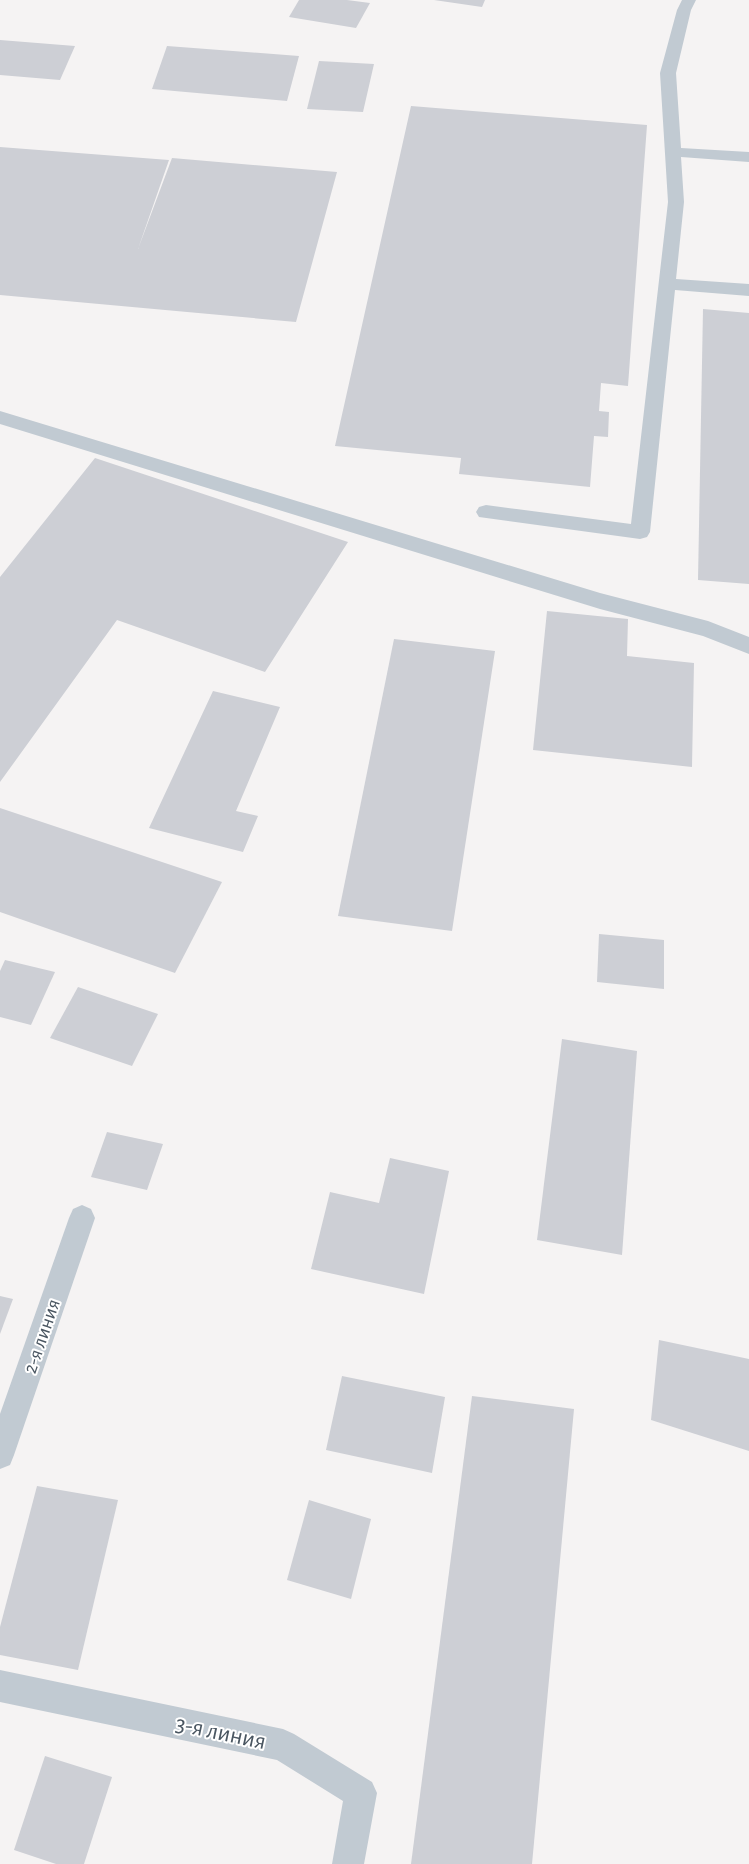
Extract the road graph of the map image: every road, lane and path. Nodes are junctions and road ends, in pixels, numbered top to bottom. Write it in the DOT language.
graph roads {
  1 [pos="689,0"];
  2 [pos="673,152"];
  3 [pos="749,157"];
  4 [pos="667,284"];
  5 [pos="749,290"];
  6 [pos="0,417"];
  7 [pos="486,512"];
  8 [pos="749,646"];
  9 [pos="82,1218"];
  10 [pos="0,1455"];
  11 [pos="0,1686"];
  12 [pos="348,1864"];
  1 -- 2 [label="lane"];
  2 -- 3 [label="lane"];
  2 -- 4 [label="lane"];
  4 -- 5 [label="lane"];
  4 -- 7 [label="lane"];
  6 -- 8 [label="lane"];
  9 -- 10 [label="lane, 2-я линия"];
  11 -- 12 [label="lane, 3-я линия"];
}
